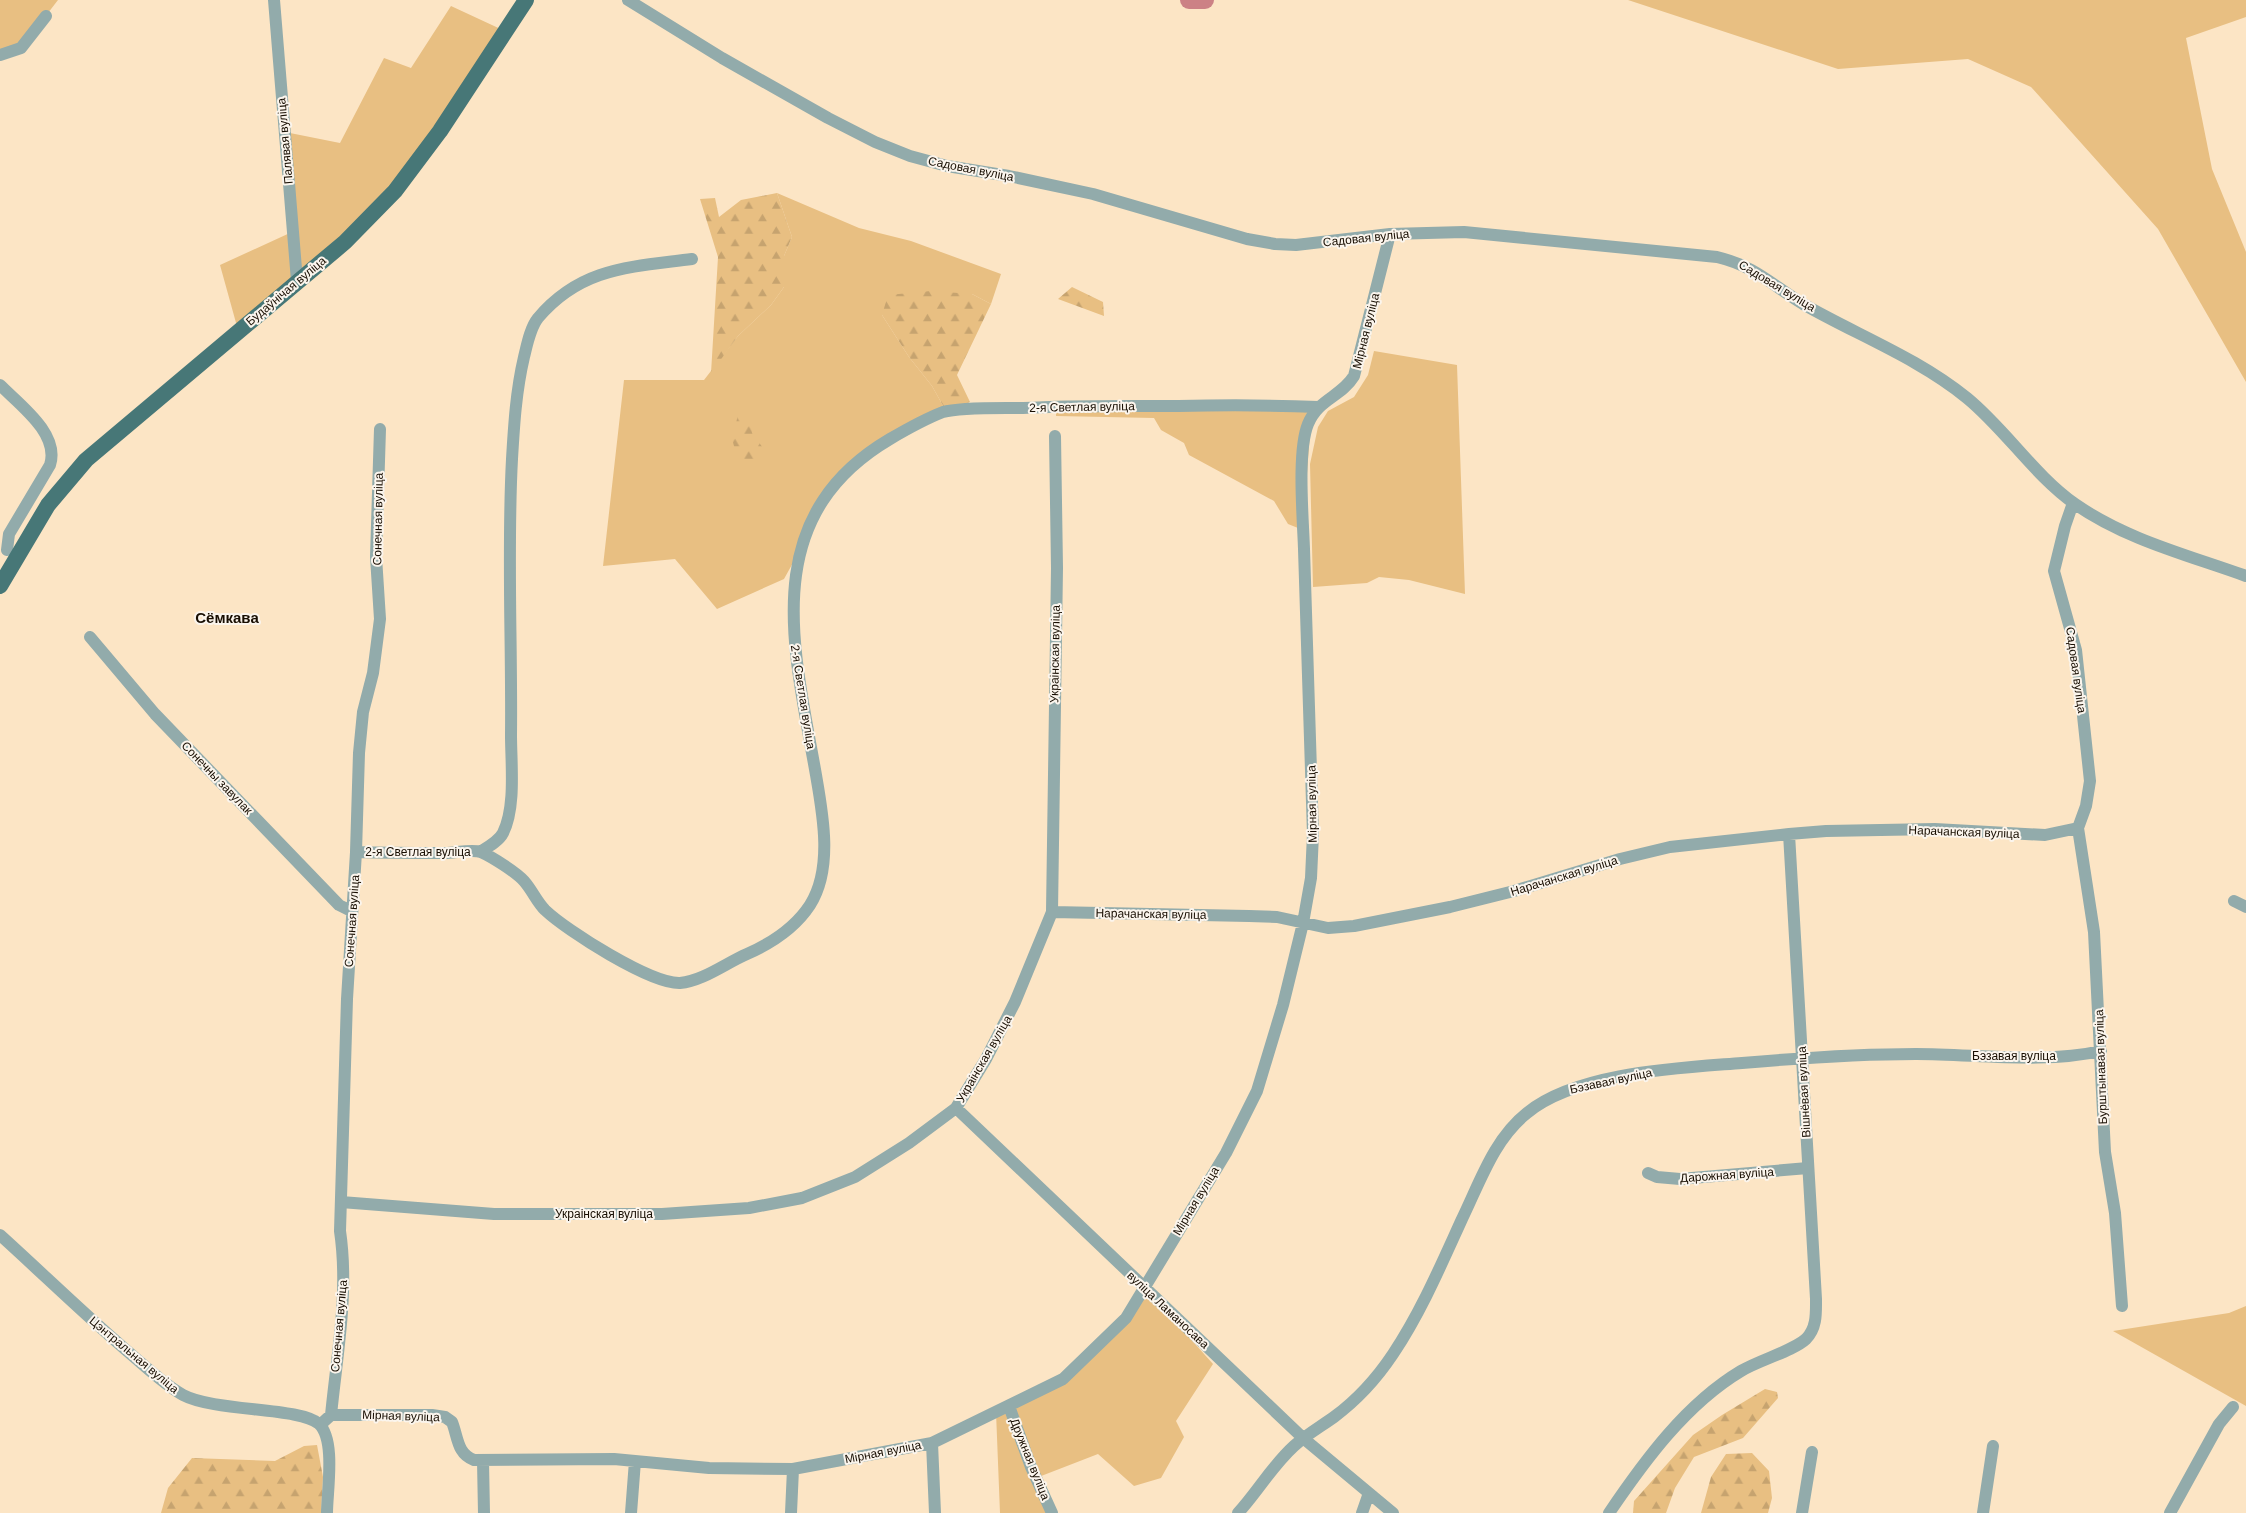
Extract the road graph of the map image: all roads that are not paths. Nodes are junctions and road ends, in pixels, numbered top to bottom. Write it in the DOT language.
graph roads {
  1 [pos="274,0"];
  2 [pos="526,0"];
  3 [pos="628,0"];
  4 [pos="46,16"];
  5 [pos="0,55"];
  6 [pos="1390,234"];
  7 [pos="692,259"];
  8 [pos="297,281"];
  9 [pos="0,385"];
  10 [pos="1318,406"];
  11 [pos="380,429"];
  12 [pos="1055,436"];
  13 [pos="2073,503"];
  14 [pos="8,551"];
  15 [pos="2246,576"];
  16 [pos="0,586"];
  17 [pos="90,637"];
  18 [pos="2078,828"];
  19 [pos="1790,834"];
  20 [pos="356,852"];
  21 [pos="480,852"];
  22 [pos="2234,901"];
  23 [pos="2246,907"];
  24 [pos="351,912"];
  25 [pos="1052,912"];
  26 [pos="1303,923"];
  27 [pos="2101,1051"];
  28 [pos="1802,1058"];
  29 [pos="956,1108"];
  30 [pos="1808,1168"];
  31 [pos="1648,1173"];
  32 [pos="341,1202"];
  33 [pos="0,1235"];
  34 [pos="1144,1288"];
  35 [pos="2122,1306"];
  36 [pos="1009,1406"];
  37 [pos="2233,1407"];
  38 [pos="331,1415"];
  39 [pos="321,1427"];
  40 [pos="1303,1438"];
  41 [pos="932,1443"];
  42 [pos="1993,1446"];
  43 [pos="1812,1452"];
  44 [pos="483,1461"];
  45 [pos="634,1461"];
  46 [pos="794,1469"];
  47 [pos="1368,1493"];
  48 [pos="327,1513"];
  49 [pos="484,1513"];
  50 [pos="631,1513"];
  51 [pos="791,1513"];
  52 [pos="935,1513"];
  53 [pos="1052,1513"];
  54 [pos="1238,1513"];
  55 [pos="1362,1513"];
  56 [pos="1393,1513"];
  57 [pos="1609,1513"];
  58 [pos="1802,1513"];
  59 [pos="1983,1513"];
  60 [pos="2170,1513"];
  1 -- 8 [label="street, Палявая вуліца"];
  2 -- 8 [label="main road, Будаўнічая вуліца"];
  3 -- 6 [label="street, Садовая вуліца"];
  4 -- 5 [label="street"];
  6 -- 10 [label="street, Мірная вуліца"];
  6 -- 13 [label="street, Садовая вуліца"];
  7 -- 21 [label="street, 2-я Светлая вуліца"];
  8 -- 14 [label="main road, Будаўнічая вуліца"];
  9 -- 14 [label="street"];
  10 -- 21 [label="street, 2-я Светлая вуліца"];
  10 -- 26 [label="street, Мірная вуліца"];
  11 -- 20 [label="street, Сонечная вуліца"];
  12 -- 25 [label="street, Украінская вуліца"];
  13 -- 15 [label="street, Садовая вуліца"];
  13 -- 18 [label="street, Садовая вуліца"];
  14 -- 16 [label="main road, Будаўнічая вуліца"];
  17 -- 24 [label="street, Сонечны завулак"];
  18 -- 19 [label="street, Нарачанская вуліца"];
  18 -- 27 [label="street, Бурштынавая вуліца"];
  19 -- 26 [label="street, Нарачанская вуліца"];
  19 -- 28 [label="street, Вішнёвая вуліца"];
  20 -- 21 [label="street, 2-я Светлая вуліца"];
  20 -- 24 [label="street, Сонечная вуліца"];
  22 -- 23 [label="street"];
  24 -- 32 [label="street, Сонечная вуліца"];
  25 -- 26 [label="street, Нарачанская вуліца"];
  25 -- 29 [label="street, Украінская вуліца"];
  26 -- 34 [label="street, Мірная вуліца"];
  27 -- 28 [label="street, Бэзавая вуліца"];
  27 -- 35 [label="street, Бурштынавая вуліца"];
  28 -- 30 [label="street, Вішнёвая вуліца"];
  28 -- 40 [label="street, Бэзавая вуліца"];
  29 -- 32 [label="street, Украінская вуліца"];
  29 -- 34 [label="street, вуліца Ламаносава"];
  30 -- 31 [label="street, Дарожная вуліца"];
  30 -- 57 [label="street, Вішнёвая вуліца"];
  32 -- 38 [label="street, Сонечная вуліца"];
  33 -- 39 [label="street, Цэнтральная вуліца"];
  34 -- 36 [label="street, Мірная вуліца"];
  34 -- 40 [label="street, вуліца Ламаносава"];
  36 -- 41 [label="street, Мірная вуліца"];
  36 -- 53 [label="street, Дружная вуліца"];
  37 -- 60 [label="street"];
  38 -- 39 [label="street"];
  38 -- 44 [label="street, Мірная вуліца"];
  39 -- 48 [label="street"];
  40 -- 47 [label="street, вуліца Ламаносава"];
  40 -- 54 [label="street, Бэзавая вуліца"];
  41 -- 46 [label="street, Мірная вуліца"];
  41 -- 52 [label="street"];
  42 -- 59 [label="street"];
  43 -- 58 [label="street"];
  44 -- 45 [label="street, Мірная вуліца"];
  44 -- 49 [label="street"];
  45 -- 46 [label="street, Мірная вуліца"];
  45 -- 50 [label="street"];
  46 -- 51 [label="street"];
  47 -- 55 [label="street"];
  47 -- 56 [label="street, вуліца Ламаносава"];
}
